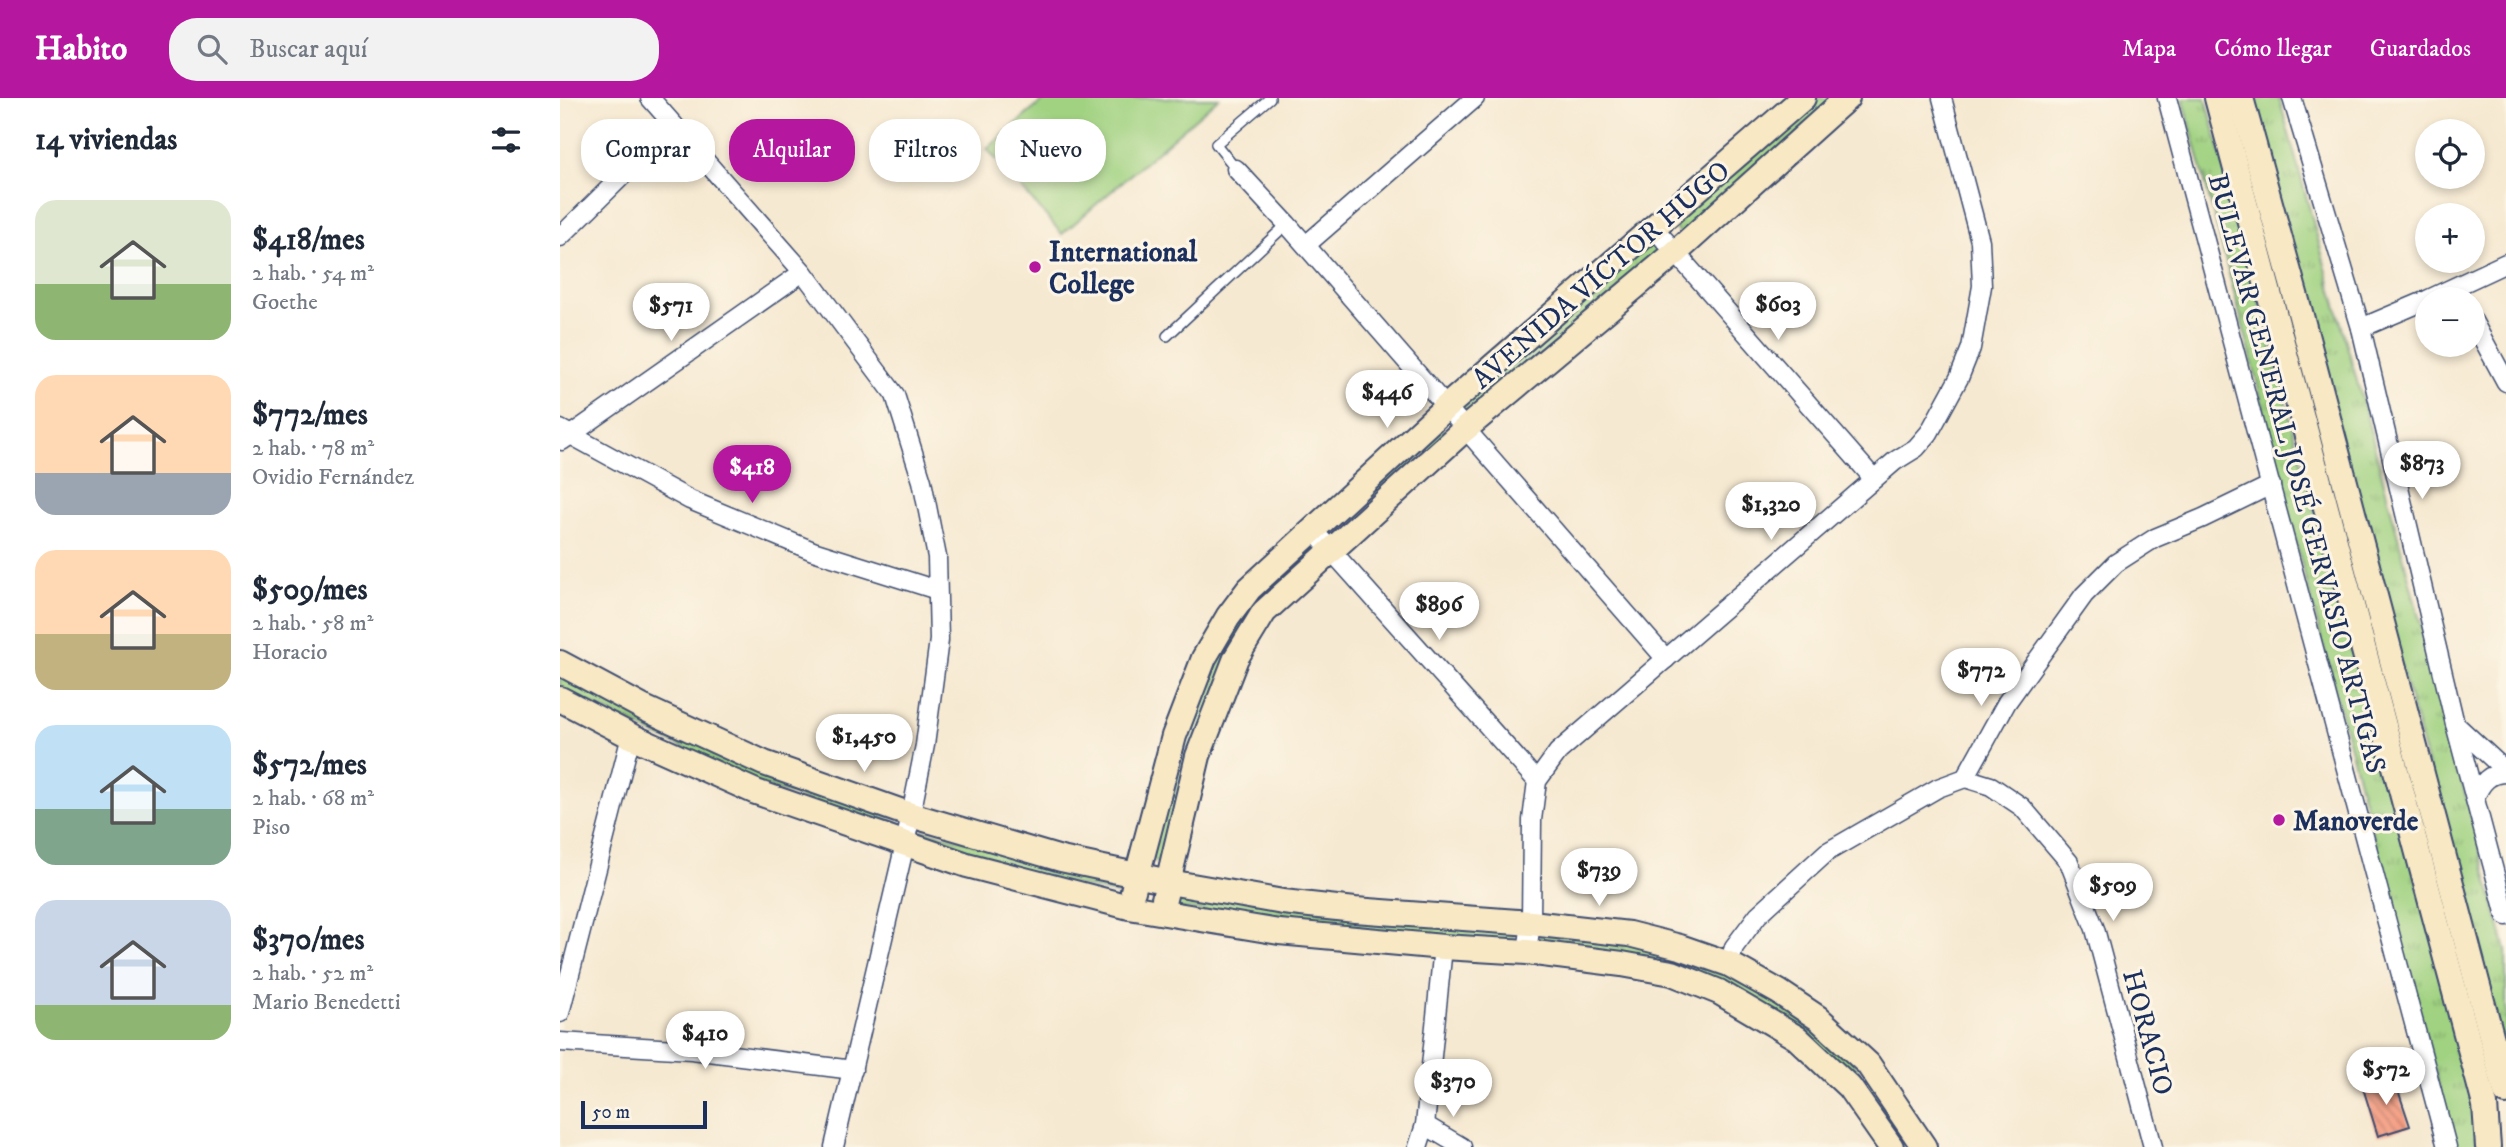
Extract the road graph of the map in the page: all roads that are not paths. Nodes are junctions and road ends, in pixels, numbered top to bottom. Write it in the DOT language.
graph roads {
  1 [pos="650,98"];
  2 [pos="1270,98"];
  3 [pos="1475,98"];
  4 [pos="1803,98"];
  5 [pos="1847,98"];
  6 [pos="1942,98"];
  7 [pos="2167,98"];
  8 [pos="2217,98"];
  9 [pos="2241,98"];
  10 [pos="2292,98"];
  11 [pos="669,119"];
  12 [pos="1236,169"];
  13 [pos="715,172"];
  14 [pos="616,182"];
  15 [pos="1287,224"];
  16 [pos="1654,228"];
  17 [pos="560,237"];
  18 [pos="1306,245"];
  19 [pos="1674,254"];
  20 [pos="2506,263"];
  21 [pos="803,272"];
  22 [pos="2468,287"];
  23 [pos="2415,305"];
  24 [pos="2361,328"];
  25 [pos="1167,336"];
  26 [pos="2485,343"];
  27 [pos="2506,382"];
  28 [pos="1446,407"];
  29 [pos="1465,429"];
  30 [pos="563,436"];
  31 [pos="1874,479"];
  32 [pos="2271,485"];
  33 [pos="1312,529"];
  34 [pos="1331,551"];
  35 [pos="937,590"];
  36 [pos="1665,659"];
  37 [pos="560,663"];
  38 [pos="560,698"];
  39 [pos="2455,724"];
  40 [pos="631,736"];
  41 [pos="2506,772"];
  42 [pos="1965,778"];
  43 [pos="1537,780"];
  44 [pos="2475,797"];
  45 [pos="911,815"];
  46 [pos="905,844"];
  47 [pos="1137,876"];
  48 [pos="1169,883"];
  49 [pos="1129,906"];
  50 [pos="1160,913"];
  51 [pos="2506,916"];
  52 [pos="1531,923"];
  53 [pos="1443,947"];
  54 [pos="1527,953"];
  55 [pos="1729,964"];
  56 [pos="560,1013"];
  57 [pos="560,1042"];
  58 [pos="853,1070"];
  59 [pos="2506,1092"];
  60 [pos="1425,1125"];
  61 [pos="1920,1146"];
  62 [pos="834,1147"];
  63 [pos="1418,1147"];
  64 [pos="1462,1147"];
  65 [pos="1891,1147"];
  66 [pos="2153,1147"];
  67 [pos="2447,1147"];
  68 [pos="2488,1147"];
  1 -- 11 [label="street"];
  2 -- 12 [label="lane"];
  3 -- 18 [label="street"];
  4 -- 16 [label="street, AVENIDA VÍCTOR HUGO"];
  5 -- 19 [label="street, AVENIDA VÍCTOR HUGO"];
  6 -- 31 [label="street"];
  7 -- 32 [label="street, BULEVAR GENERAL JOSÉ GERVASIO ARTIGAS"];
  8 -- 68 [label="street, BULEVAR GENERAL JOSÉ GERVASIO ARTIGAS"];
  9 -- 59 [label="street, BULEVAR GENERAL JOSÉ GERVASIO ARTIGAS"];
  10 -- 24 [label="street"];
  12 -- 15 [label="street"];
  13 -- 21 [label="street"];
  14 -- 17 [label="street"];
  15 -- 18 [label="street"];
  15 -- 25 [label="lane"];
  16 -- 19 [label="street"];
  16 -- 28 [label="street, AVENIDA VÍCTOR HUGO"];
  18 -- 28 [label="street"];
  19 -- 29 [label="street, AVENIDA VÍCTOR HUGO"];
  19 -- 31 [label="street"];
  20 -- 22 [label="street"];
  21 -- 30 [label="street"];
  21 -- 35 [label="street"];
  23 -- 24 [label="street"];
  24 -- 39 [label="street"];
  26 -- 27 [label="street"];
  28 -- 29 [label="street"];
  28 -- 33 [label="street, AVENIDA VÍCTOR HUGO"];
  29 -- 34 [label="street, AVENIDA VÍCTOR HUGO"];
  29 -- 36 [label="street"];
  30 -- 35 [label="street"];
  31 -- 36 [label="street"];
  32 -- 42 [label="street"];
  32 -- 67 [label="street, BULEVAR GENERAL JOSÉ GERVASIO ARTIGAS"];
  33 -- 34 [label="street"];
  33 -- 47 [label="street, AVENIDA VÍCTOR HUGO"];
  34 -- 43 [label="street"];
  34 -- 48 [label="street, AVENIDA VÍCTOR HUGO"];
  35 -- 45 [label="street"];
  36 -- 43 [label="street"];
  37 -- 45 [label="street"];
  38 -- 40 [label="street"];
  39 -- 41 [label="street"];
  39 -- 44 [label="street"];
  40 -- 46 [label="street"];
  40 -- 56 [label="street"];
  41 -- 44 [label="street"];
  42 -- 55 [label="street"];
  42 -- 66 [label="street, HORACIO"];
  43 -- 52 [label="street"];
  44 -- 51 [label="street"];
  45 -- 46 [label="street"];
  45 -- 47 [label="street"];
  46 -- 49 [label="street"];
  46 -- 58 [label="street"];
  47 -- 48 [label="street"];
  47 -- 49 [label="street, AVENIDA VÍCTOR HUGO"];
  48 -- 50 [label="street, AVENIDA VÍCTOR HUGO"];
  48 -- 52 [label="street"];
  49 -- 50 [label="street"];
  50 -- 53 [label="street"];
  52 -- 54 [label="street"];
  52 -- 55 [label="street"];
  53 -- 54 [label="street"];
  53 -- 60 [label="street"];
  54 -- 65 [label="street"];
  55 -- 61 [label="street"];
  57 -- 58 [label="street"];
  58 -- 62 [label="street"];
  60 -- 63 [label="street"];
  60 -- 64 [label="street"];
}
